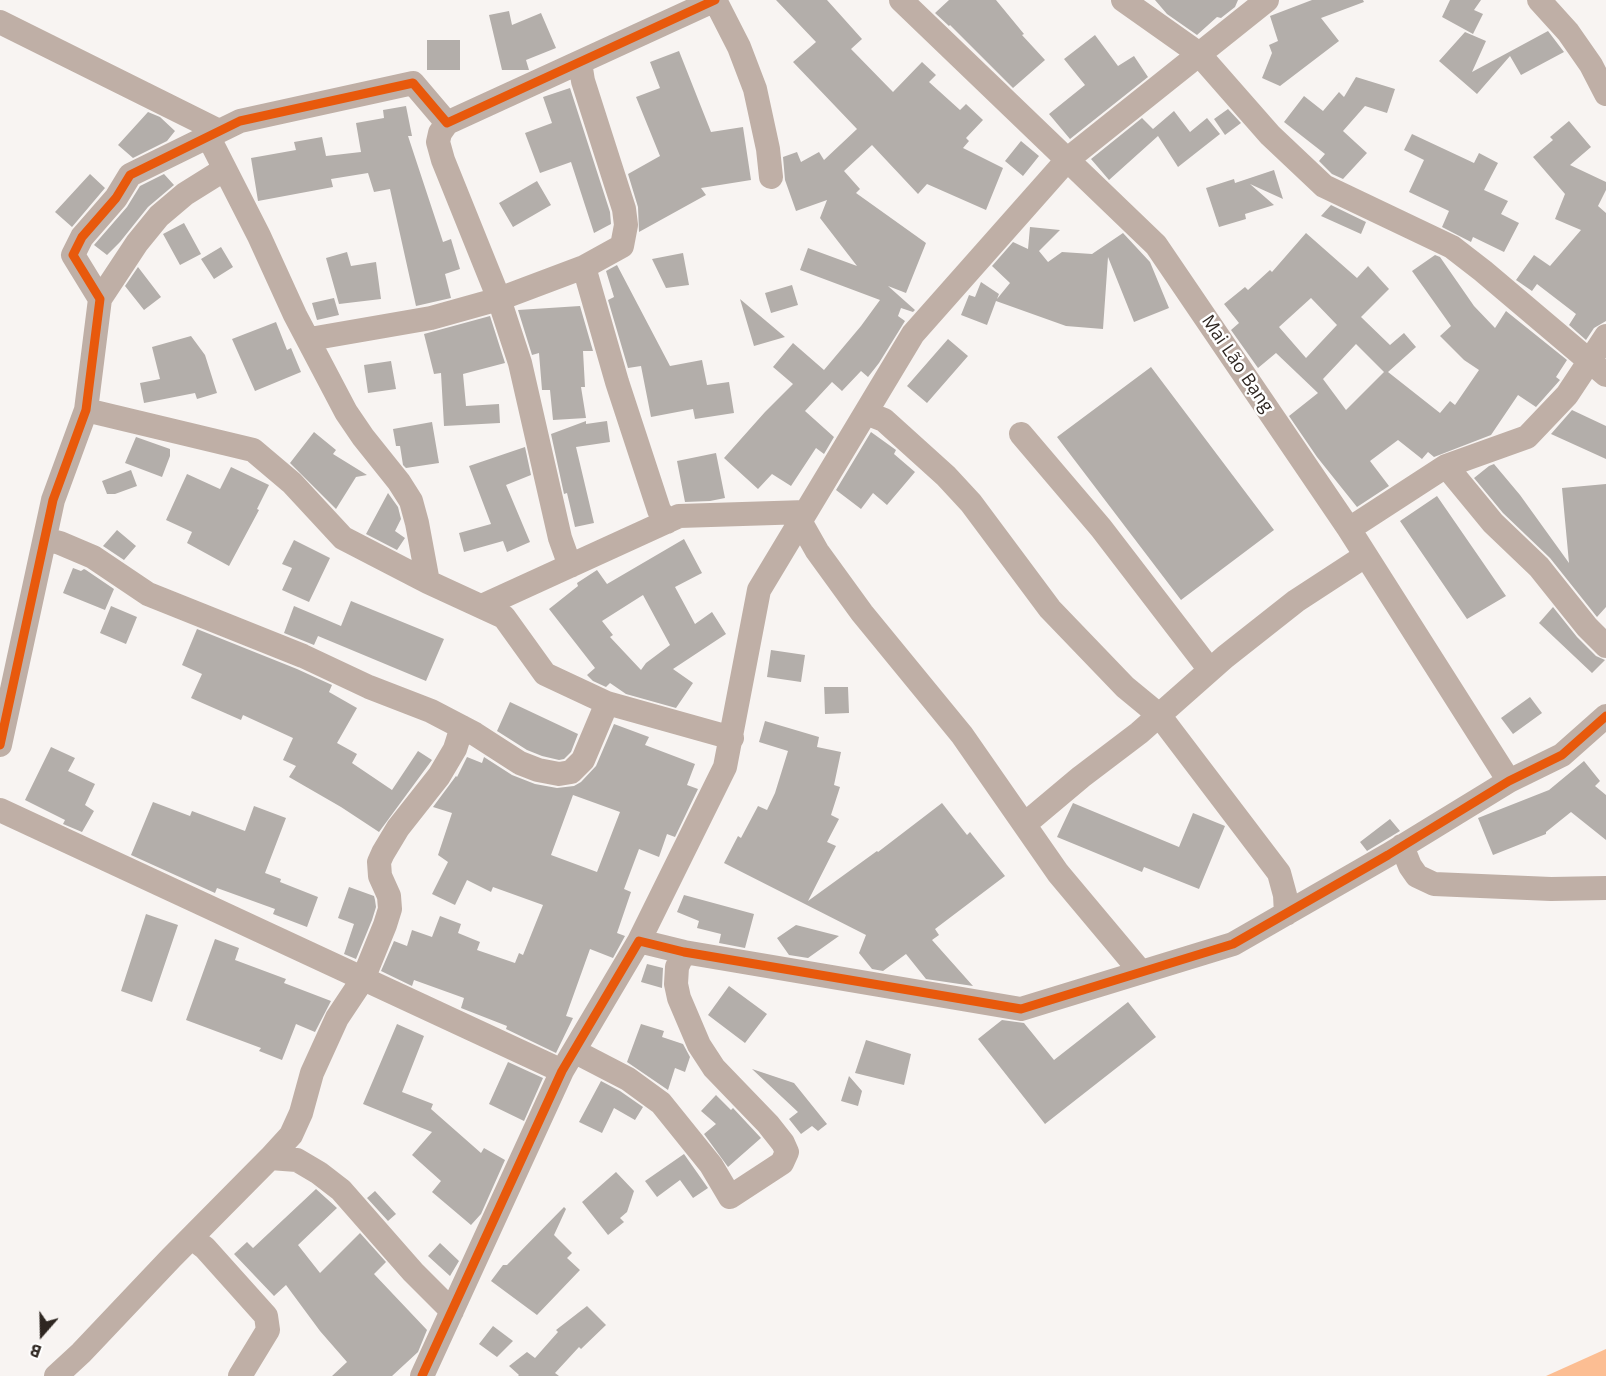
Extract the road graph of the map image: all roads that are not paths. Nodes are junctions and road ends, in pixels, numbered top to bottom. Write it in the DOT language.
graph roads {
  1 [pos="715,0"];
  2 [pos="901,0"];
  3 [pos="1122,0"];
  4 [pos="1267,0"];
  5 [pos="1539,0"];
  6 [pos="0,22"];
  7 [pos="1198,53"];
  8 [pos="580,62"];
  9 [pos="1606,94"];
  10 [pos="447,123"];
  11 [pos="214,134"];
  12 [pos="1068,159"];
  13 [pos="225,170"];
  14 [pos="771,177"];
  15 [pos="584,267"];
  16 [pos="100,299"];
  17 [pos="499,299"];
  18 [pos="1606,336"];
  19 [pos="310,339"];
  20 [pos="1598,368"];
  21 [pos="86,410"];
  22 [pos="866,413"];
  23 [pos="1021,434"];
  24 [pos="1446,466"];
  25 [pos="803,517"];
  26 [pos="667,522"];
  27 [pos="1349,529"];
  28 [pos="45,539"];
  29 [pos="1365,556"];
  30 [pos="570,566"];
  31 [pos="428,582"];
  32 [pos="482,606"];
  33 [pos="1606,646"];
  34 [pos="1210,670"];
  35 [pos="607,703"];
  36 [pos="1159,715"];
  37 [pos="1606,716"];
  38 [pos="462,726"];
  39 [pos="732,738"];
  40 [pos="0,745"];
  41 [pos="1509,781"];
  42 [pos="0,810"];
  43 [pos="1025,824"];
  44 [pos="1401,846"];
  45 [pos="1606,888"];
  46 [pos="1286,914"];
  47 [pos="639,941"];
  48 [pos="684,952"];
  49 [pos="1141,972"];
  50 [pos="363,979"];
  51 [pos="568,1061"];
  52 [pos="270,1158"];
  53 [pos="192,1238"];
  54 [pos="452,1311"];
  55 [pos="56,1376"];
  56 [pos="240,1376"];
  57 [pos="422,1376"];
  1 -- 8 [label="street"];
  1 -- 14 [label="street"];
  2 -- 12 [label="street, Mai Lão Bạng"];
  3 -- 7 [label="street"];
  4 -- 7 [label="street"];
  5 -- 9 [label="street"];
  6 -- 11 [label="street"];
  7 -- 12 [label="street"];
  7 -- 20 [label="street"];
  8 -- 10 [label="street"];
  8 -- 15 [label="street"];
  10 -- 11 [label="street"];
  10 -- 17 [label="street"];
  11 -- 13 [label="street"];
  11 -- 16 [label="street"];
  12 -- 22 [label="street"];
  12 -- 27 [label="street, Mai Lão Bạng"];
  13 -- 16 [label="street"];
  13 -- 19 [label="street"];
  15 -- 17 [label="street"];
  15 -- 26 [label="street"];
  16 -- 21 [label="street"];
  17 -- 19 [label="street"];
  17 -- 30 [label="street"];
  18 -- 20 [label="street"];
  19 -- 31 [label="street"];
  20 -- 24 [label="street"];
  21 -- 28 [label="street"];
  21 -- 31 [label="street"];
  22 -- 25 [label="street"];
  22 -- 36 [label="street"];
  23 -- 34 [label="street"];
  24 -- 27 [label="street"];
  24 -- 33 [label="street"];
  25 -- 26 [label="street"];
  25 -- 39 [label="street"];
  25 -- 43 [label="street"];
  26 -- 30 [label="street"];
  27 -- 29 [label="street, Mai Lão Bạng"];
  28 -- 38 [label="street"];
  28 -- 40 [label="street"];
  29 -- 34 [label="street"];
  29 -- 41 [label="street, Mai Lão Bạng"];
  30 -- 32 [label="street"];
  31 -- 32 [label="street"];
  32 -- 35 [label="street"];
  34 -- 36 [label="street"];
  35 -- 38 [label="street"];
  35 -- 39 [label="street"];
  36 -- 43 [label="street"];
  36 -- 46 [label="street"];
  37 -- 41 [label="street"];
  38 -- 50 [label="street"];
  39 -- 47 [label="street"];
  41 -- 44 [label="street"];
  42 -- 50 [label="street"];
  43 -- 49 [label="street"];
  44 -- 45 [label="street"];
  44 -- 46 [label="street"];
  46 -- 49 [label="street"];
  47 -- 48 [label="street"];
  47 -- 51 [label="street"];
  48 -- 49 [label="street"];
  48 -- 51 [label="street"];
  50 -- 51 [label="street"];
  50 -- 52 [label="street"];
  51 -- 54 [label="street"];
  52 -- 53 [label="street"];
  52 -- 54 [label="street"];
  53 -- 55 [label="street"];
  53 -- 56 [label="street"];
  54 -- 57 [label="street"];
}
